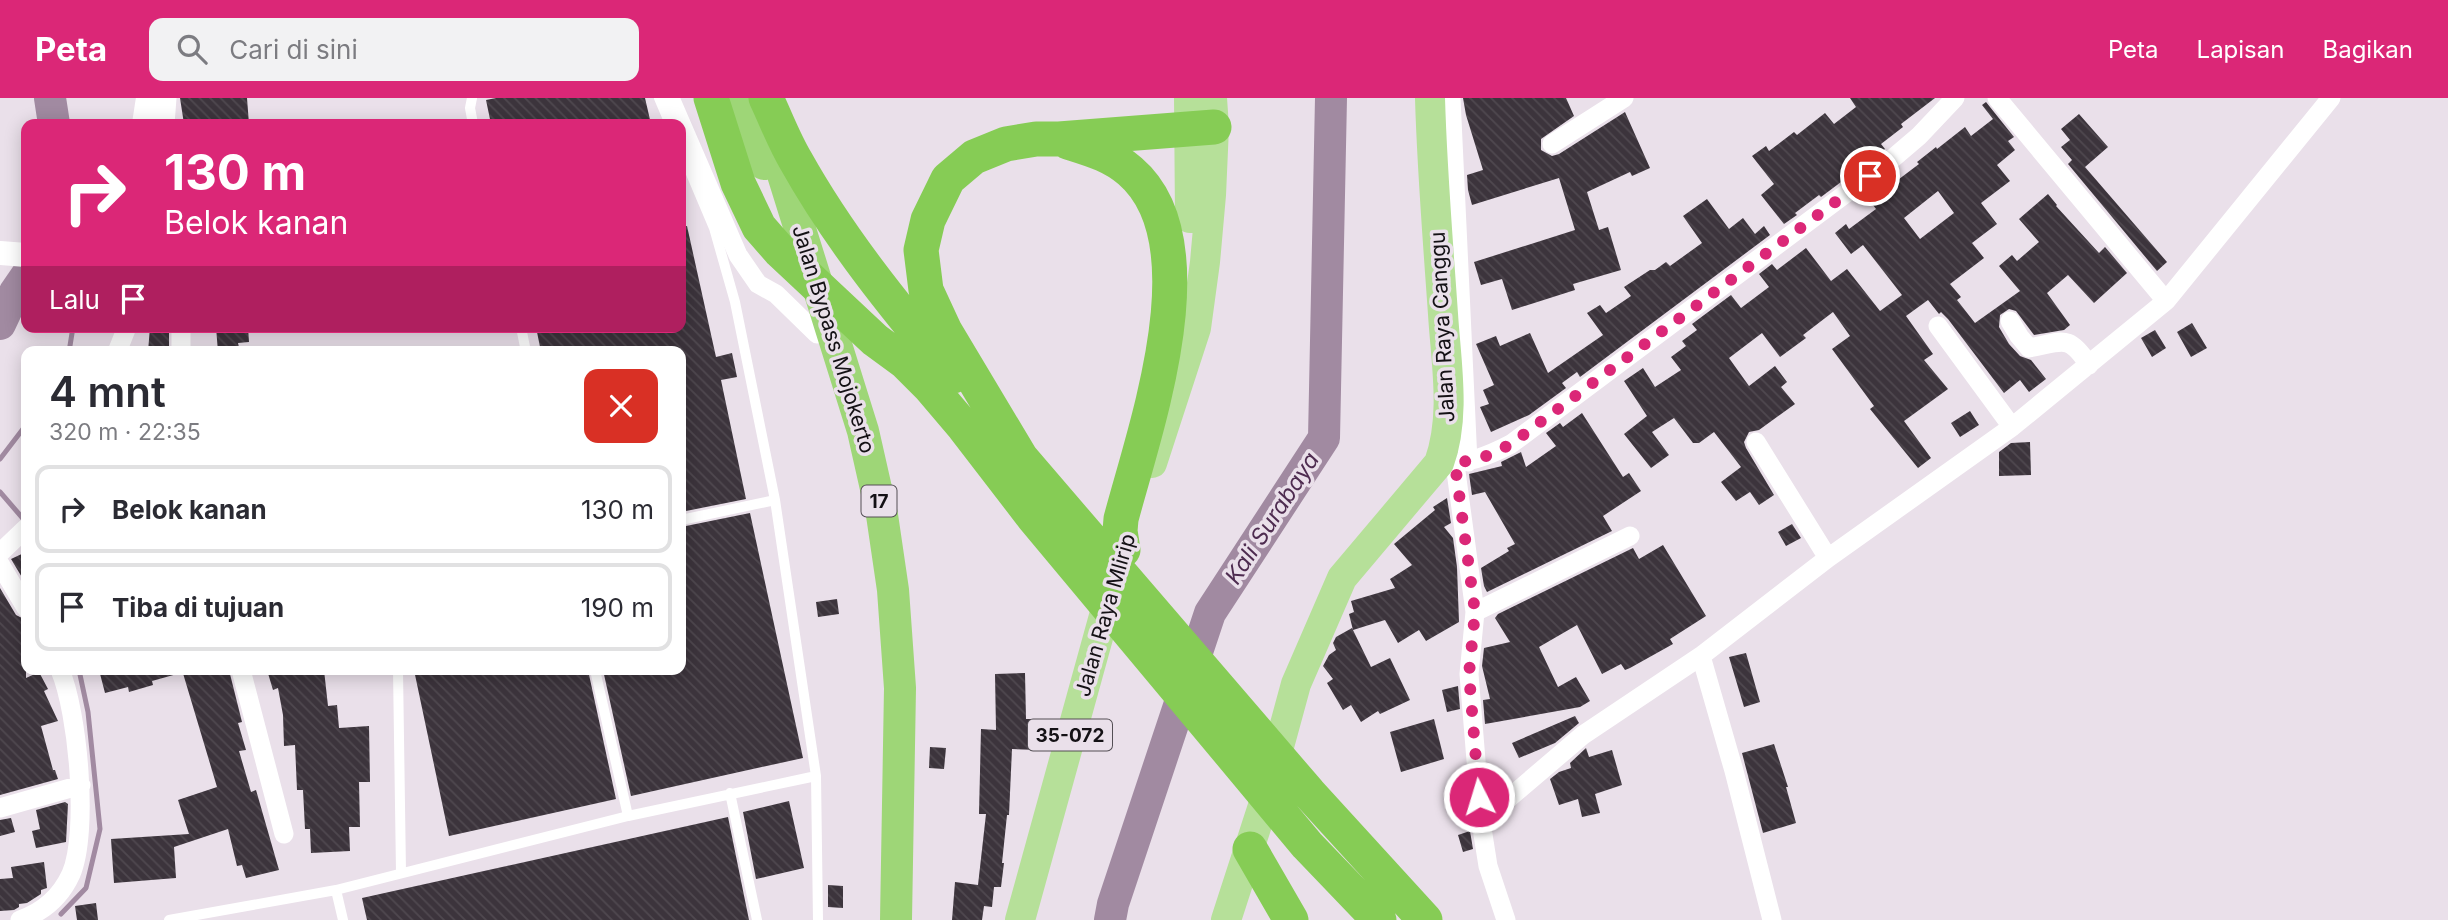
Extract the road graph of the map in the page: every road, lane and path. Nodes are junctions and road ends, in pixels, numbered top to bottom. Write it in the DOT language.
graph roads {
  1 [pos="148,98"];
  2 [pos="167,98"];
  3 [pos="472,98"];
  4 [pos="659,98"];
  5 [pos="670,98"];
  6 [pos="711,98"];
  7 [pos="742,98"];
  8 [pos="759,98"];
  9 [pos="766,98"];
  10 [pos="1430,98"];
  11 [pos="1451,98"];
  12 [pos="1625,98"];
  13 [pos="1955,98"];
  14 [pos="1997,98"];
  15 [pos="2330,98"];
  16 [pos="1201,113"];
  17 [pos="145,119"];
  18 [pos="165,119"];
  19 [pos="472,119"];
  20 [pos="668,119"];
  21 [pos="679,119"];
  22 [pos="686,135"];
  23 [pos="1059,139"];
  24 [pos="1552,144"];
  25 [pos="686,162"];
  26 [pos="2166,301"];
  27 [pos="2010,321"];
  28 [pos="1938,326"];
  29 [pos="817,334"];
  30 [pos="2089,365"];
  31 [pos="2012,427"];
  32 [pos="1756,442"];
  33 [pos="1454,463"];
  34 [pos="1028,464"];
  35 [pos="775,500"];
  36 [pos="686,519"];
  37 [pos="21,534"];
  38 [pos="1630,536"];
  39 [pos="1123,550"];
  40 [pos="0,553"];
  41 [pos="1828,558"];
  42 [pos="0,564"];
  43 [pos="21,600"];
  44 [pos="1475,612"];
  45 [pos="1701,656"];
  46 [pos="61,675"];
  47 [pos="242,675"];
  48 [pos="398,675"];
  49 [pos="596,675"];
  50 [pos="816,776"];
  51 [pos="81,785"];
  52 [pos="730,793"];
  53 [pos="0,808"];
  54 [pos="628,816"];
  55 [pos="1481,822"];
  56 [pos="284,834"];
  57 [pos="1250,849"];
  58 [pos="401,872"];
  59 [pos="336,890"];
  60 [pos="20,920"];
  61 [pos="169,920"];
  62 [pos="343,920"];
  63 [pos="757,920"];
  64 [pos="818,920"];
  65 [pos="879,920"];
  66 [pos="896,920"];
  67 [pos="1020,920"];
  68 [pos="1226,920"];
  69 [pos="1291,920"];
  70 [pos="1379,920"];
  71 [pos="1425,920"];
  72 [pos="1506,920"];
  73 [pos="1772,920"];
  1 -- 17 [label="street"];
  2 -- 18 [label="street"];
  3 -- 19 [label="lane"];
  4 -- 20 [label="lane"];
  5 -- 21 [label="street"];
  6 -- 70 [label="highway"];
  7 -- 29 [label="highway, Jalan Bypass Mojokerto / 17"];
  8 -- 66 [label="highway, Jalan Bypass Mojokerto / 17"];
  9 -- 34 [label="highway"];
  10 -- 33 [label="main road, Jalan Raya Canggu"];
  11 -- 33 [label="street"];
  12 -- 24 [label="street"];
  13 -- 33 [label="street"];
  14 -- 26 [label="street"];
  15 -- 26 [label="street"];
  16 -- 23 [label="highway"];
  16 -- 39 [label="main road, Jalan Raya Mlirip / 35-072"];
  22 -- 29 [label="street"];
  23 -- 34 [label="highway"];
  23 -- 39 [label="highway"];
  25 -- 35 [label="lane"];
  26 -- 30 [label="street"];
  27 -- 30 [label="street"];
  28 -- 31 [label="street"];
  29 -- 65 [label="highway, Jalan Bypass Mojokerto / 17"];
  30 -- 31 [label="street"];
  31 -- 41 [label="street"];
  32 -- 41 [label="street"];
  33 -- 44 [label="street"];
  33 -- 57 [label="main road, Jalan Raya Canggu"];
  34 -- 71 [label="highway"];
  35 -- 36 [label="lane"];
  35 -- 50 [label="lane"];
  37 -- 40 [label="street"];
  38 -- 44 [label="street"];
  39 -- 67 [label="main road, Jalan Raya Mlirip / 35-072"];
  41 -- 45 [label="street"];
  42 -- 43 [label="street"];
  44 -- 55 [label="street"];
  45 -- 55 [label="street"];
  45 -- 73 [label="street"];
  46 -- 51 [label="street"];
  47 -- 56 [label="street"];
  48 -- 58 [label="lane"];
  49 -- 54 [label="lane"];
  50 -- 52 [label="lane"];
  50 -- 64 [label="lane"];
  51 -- 53 [label="street"];
  51 -- 60 [label="street"];
  52 -- 54 [label="lane"];
  52 -- 63 [label="lane"];
  54 -- 58 [label="lane"];
  55 -- 72 [label="street"];
  57 -- 68 [label="main road, Jalan Raya Canggu"];
  57 -- 69 [label="highway"];
  58 -- 59 [label="lane"];
  59 -- 61 [label="lane"];
  59 -- 62 [label="lane"];
}
